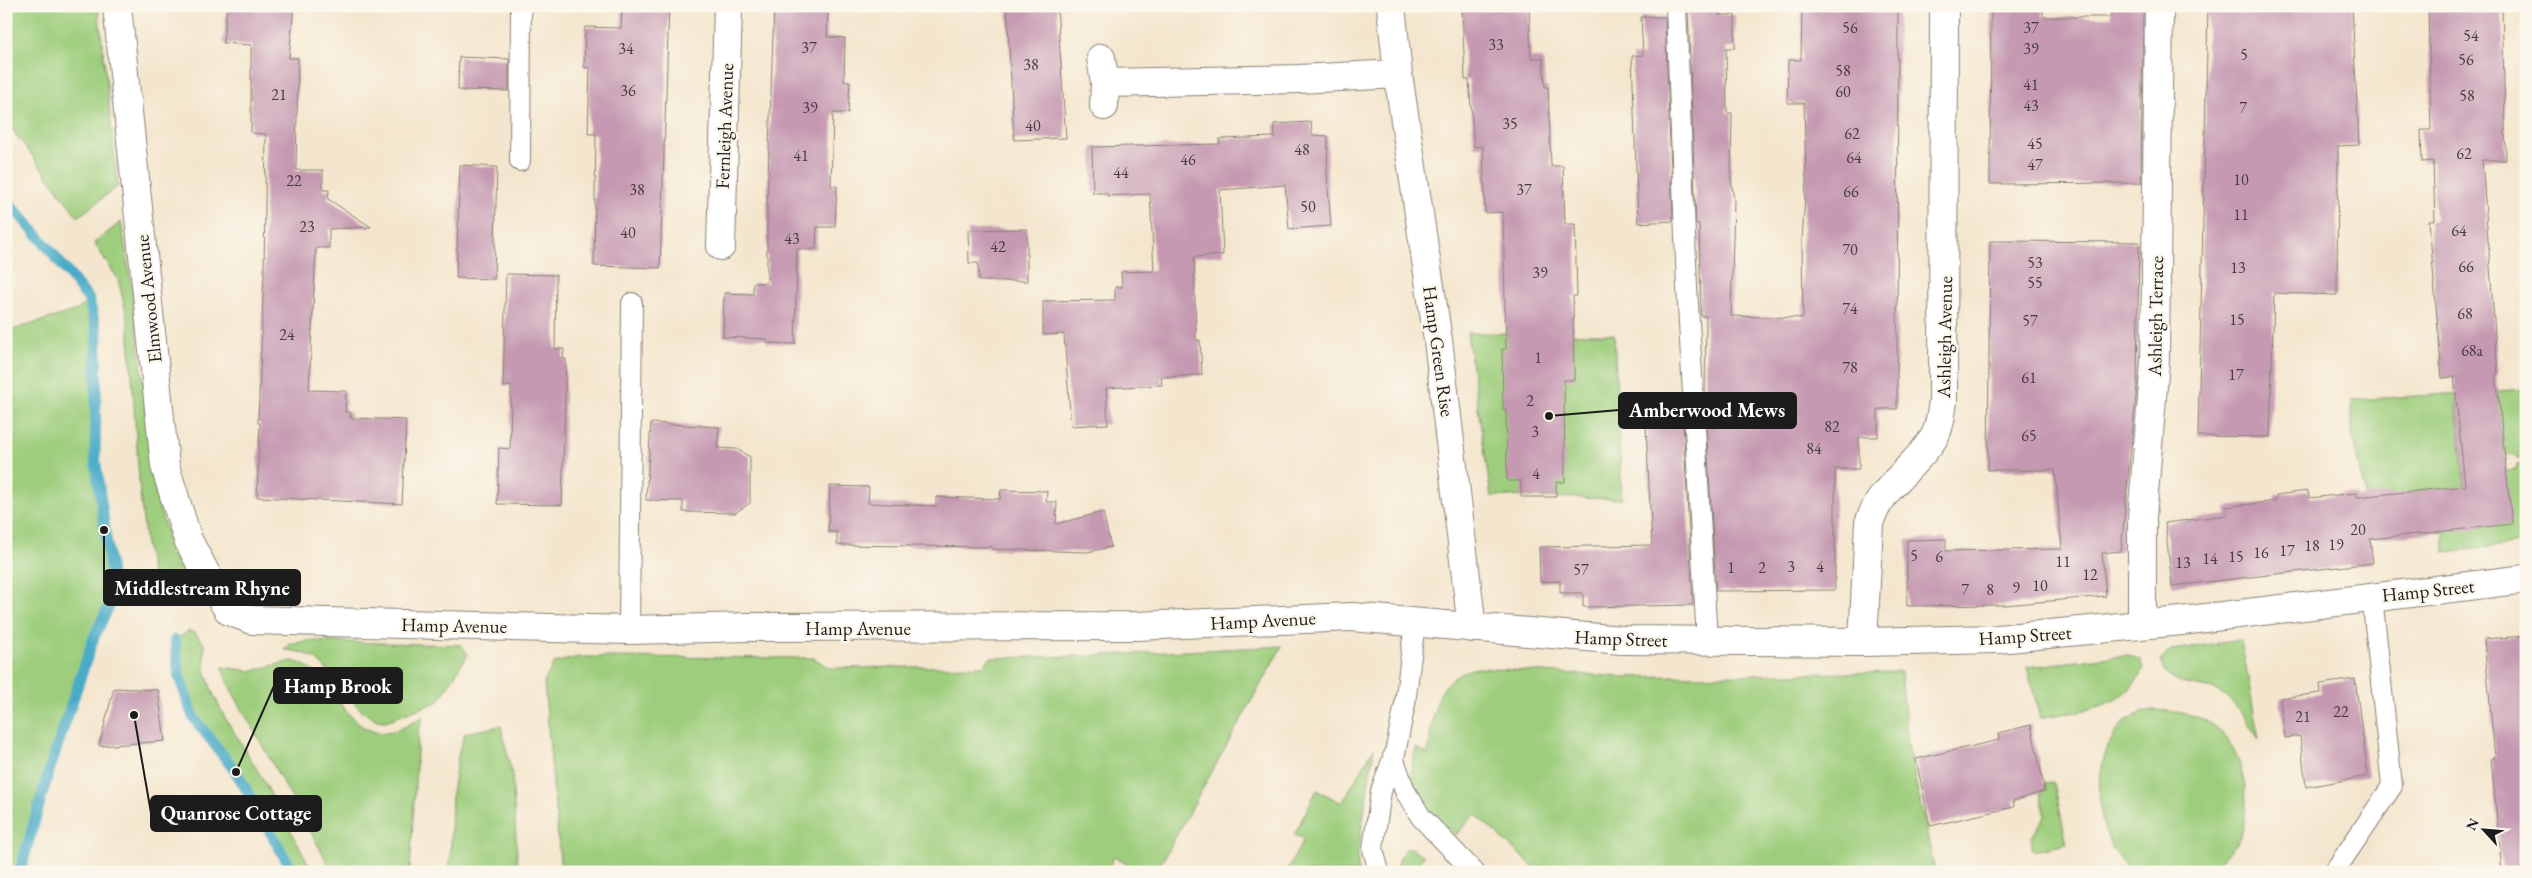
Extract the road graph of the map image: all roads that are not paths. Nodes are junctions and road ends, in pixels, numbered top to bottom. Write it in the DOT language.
graph roads {
  1 [pos="117,6"];
  2 [pos="521,6"];
  3 [pos="728,6"];
  4 [pos="1391,6"];
  5 [pos="1676,6"];
  6 [pos="1944,6"];
  7 [pos="2159,6"];
  8 [pos="1398,74"];
  9 [pos="1103,82"];
  10 [pos="520,161"];
  11 [pos="721,246"];
  12 [pos="632,303"];
  13 [pos="2526,579"];
  14 [pos="211,583"];
  15 [pos="2372,596"];
  16 [pos="1415,622"];
  17 [pos="2142,625"];
  18 [pos="1472,628"];
  19 [pos="629,630"];
  20 [pos="1522,633"];
  21 [pos="1707,641"];
  22 [pos="1863,642"];
  23 [pos="1393,757"];
  24 [pos="1379,872"];
  25 [pos="1474,872"];
  26 [pos="2334,872"];
  1 -- 14 [label="street, Elmwood Avenue"];
  2 -- 10 [label="lane"];
  3 -- 11 [label="street, Fernleigh Avenue"];
  4 -- 8 [label="street, Hamp Green Rise"];
  5 -- 21 [label="lane"];
  6 -- 22 [label="street, Ashleigh Avenue"];
  7 -- 17 [label="street, Ashleigh Terrace"];
  8 -- 9 [label="street"];
  8 -- 18 [label="street, Hamp Green Rise"];
  12 -- 19 [label="lane"];
  13 -- 15 [label="street, Hamp Street"];
  14 -- 19 [label="street, Hamp Avenue"];
  15 -- 17 [label="street, Hamp Street"];
  15 -- 26 [label="lane"];
  16 -- 18 [label="street, Hamp Avenue"];
  16 -- 19 [label="street, Hamp Avenue"];
  16 -- 23 [label="lane"];
  17 -- 22 [label="street, Hamp Street"];
  18 -- 20 [label="street, Hamp Avenue"];
  20 -- 21 [label="street, Hamp Street"];
  21 -- 22 [label="street, Hamp Street"];
  23 -- 24 [label="lane"];
  23 -- 25 [label="lane"];
}
